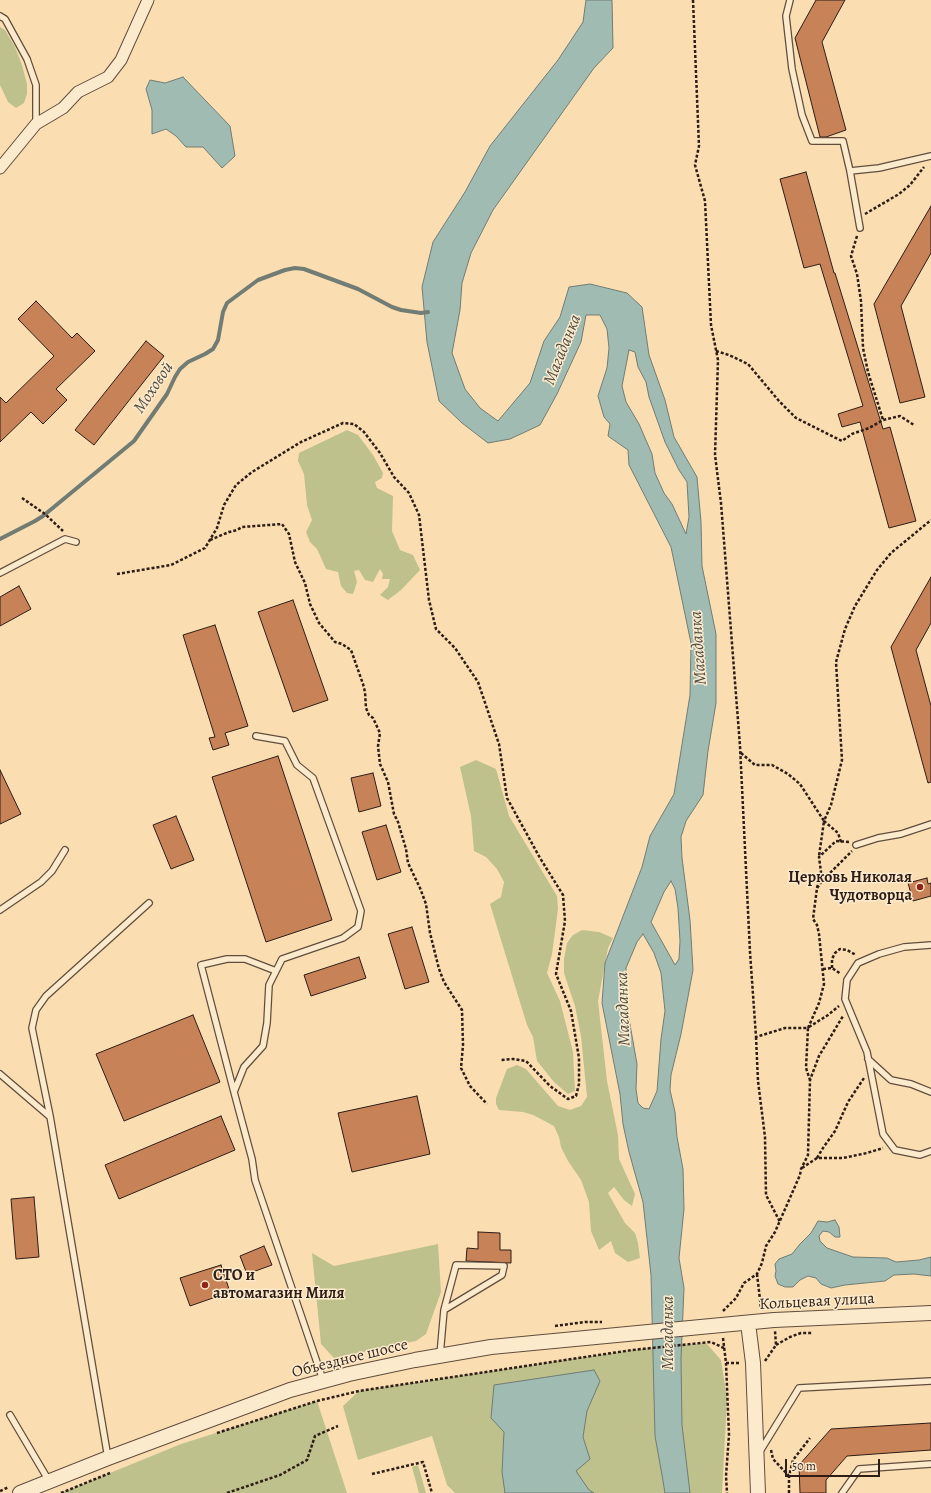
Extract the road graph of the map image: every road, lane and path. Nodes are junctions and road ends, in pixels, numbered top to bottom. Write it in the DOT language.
graph roads {
  1 [pos="148,0"];
  2 [pos="693,0"];
  3 [pos="790,0"];
  4 [pos="0,16"];
  5 [pos="36,124"];
  6 [pos="930,156"];
  7 [pos="0,168"];
  8 [pos="850,171"];
  9 [pos="860,228"];
  10 [pos="716,351"];
  11 [pos="883,420"];
  12 [pos="914,425"];
  13 [pos="22,498"];
  14 [pos="931,520"];
  15 [pos="210,540"];
  16 [pos="76,542"];
  17 [pos="0,573"];
  18 [pos="116,574"];
  19 [pos="256,736"];
  20 [pos="740,752"];
  21 [pos="824,821"];
  22 [pos="931,824"];
  23 [pos="841,842"];
  24 [pos="855,845"];
  25 [pos="65,850"];
  26 [pos="819,857"];
  27 [pos="817,888"];
  28 [pos="149,903"];
  29 [pos="0,910"];
  30 [pos="931,945"];
  31 [pos="858,963"];
  32 [pos="832,968"];
  33 [pos="823,969"];
  34 [pos="276,971"];
  35 [pos="847,980"];
  36 [pos="845,999"];
  37 [pos="846,1011"];
  38 [pos="808,1028"];
  39 [pos="756,1037"];
  40 [pos="868,1059"];
  41 [pos="501,1060"];
  42 [pos="870,1068"];
  43 [pos="0,1074"];
  44 [pos="810,1080"];
  45 [pos="234,1092"];
  46 [pos="931,1092"];
  47 [pos="487,1104"];
  48 [pos="50,1116"];
  49 [pos="891,1145"];
  50 [pos="931,1151"];
  51 [pos="818,1158"];
  52 [pos="801,1169"];
  53 [pos="780,1222"];
  54 [pos="757,1274"];
  55 [pos="761,1308"];
  56 [pos="444,1310"];
  57 [pos="722,1313"];
  58 [pos="931,1313"];
  59 [pos="748,1323"];
  60 [pos="705,1327"];
  61 [pos="816,1333"];
  62 [pos="776,1345"];
  63 [pos="440,1355"];
  64 [pos="323,1380"];
  65 [pos="931,1381"];
  66 [pos="10,1415"];
  67 [pos="338,1426"];
  68 [pos="216,1433"];
  69 [pos="810,1438"];
  70 [pos="757,1457"];
  71 [pos="108,1458"];
  72 [pos="931,1464"];
  73 [pos="110,1473"];
  74 [pos="372,1474"];
  75 [pos="49,1481"];
  76 [pos="20,1493"];
  77 [pos="61,1493"];
  78 [pos="227,1493"];
  79 [pos="432,1493"];
  80 [pos="727,1493"];
  81 [pos="758,1493"];
  82 [pos="789,1493"];
  83 [pos="842,1493"];
  1 -- 5 [label="street"];
  2 -- 10 [label="path"];
  3 -- 8 [label="lane"];
  4 -- 5 [label="lane"];
  5 -- 7 [label="street"];
  6 -- 8 [label="lane"];
  6 -- 9 [label="path"];
  8 -- 9 [label="lane"];
  9 -- 11 [label="path"];
  10 -- 11 [label="path"];
  10 -- 20 [label="path"];
  11 -- 12 [label="path"];
  13 -- 16 [label="path"];
  14 -- 21 [label="path"];
  15 -- 18 [label="path"];
  15 -- 41 [label="path"];
  15 -- 47 [label="path"];
  16 -- 17 [label="lane"];
  19 -- 34 [label="lane"];
  20 -- 21 [label="path"];
  20 -- 39 [label="path"];
  21 -- 23 [label="path"];
  21 -- 26 [label="path"];
  22 -- 24 [label="lane"];
  23 -- 24 [label="path"];
  23 -- 26 [label="path"];
  24 -- 27 [label="path"];
  25 -- 29 [label="lane"];
  26 -- 27 [label="path"];
  27 -- 33 [label="path"];
  28 -- 48 [label="lane"];
  30 -- 31 [label="lane"];
  31 -- 32 [label="path"];
  31 -- 35 [label="lane"];
  32 -- 33 [label="path"];
  32 -- 35 [label="path"];
  33 -- 38 [label="path"];
  34 -- 45 [label="lane"];
  34 -- 45 [label="lane"];
  35 -- 36 [label="lane"];
  36 -- 38 [label="path"];
  36 -- 40 [label="lane"];
  37 -- 44 [label="path"];
  38 -- 39 [label="path"];
  38 -- 44 [label="path"];
  39 -- 53 [label="path"];
  40 -- 42 [label="lane"];
  40 -- 46 [label="lane"];
  42 -- 49 [label="lane"];
  42 -- 51 [label="path"];
  43 -- 48 [label="lane"];
  44 -- 52 [label="path"];
  45 -- 64 [label="lane"];
  48 -- 71 [label="lane"];
  49 -- 50 [label="lane"];
  49 -- 51 [label="path"];
  51 -- 52 [label="path"];
  52 -- 53 [label="path"];
  53 -- 54 [label="path"];
  54 -- 55 [label="path"];
  54 -- 57 [label="path"];
  56 -- 56 [label="lane"];
  56 -- 63 [label="lane"];
  58 -- 59 [label="street, Кольцевая улица"];
  59 -- 60 [label="street, Кольцевая улица"];
  59 -- 70 [label="street"];
  60 -- 63 [label="street, Объездное шоссе"];
  61 -- 62 [label="path"];
  63 -- 64 [label="street, Объездное шоссе"];
  64 -- 71 [label="street, Объездное шоссе"];
  65 -- 70 [label="lane"];
  66 -- 75 [label="lane"];
  67 -- 78 [label="path"];
  68 -- 80 [label="path"];
  69 -- 82 [label="path"];
  70 -- 81 [label="street"];
  71 -- 75 [label="street, Объездное шоссе"];
  72 -- 83 [label="lane"];
  73 -- 77 [label="path"];
  74 -- 79 [label="path"];
  75 -- 76 [label="street, Объездное шоссе"];
}
